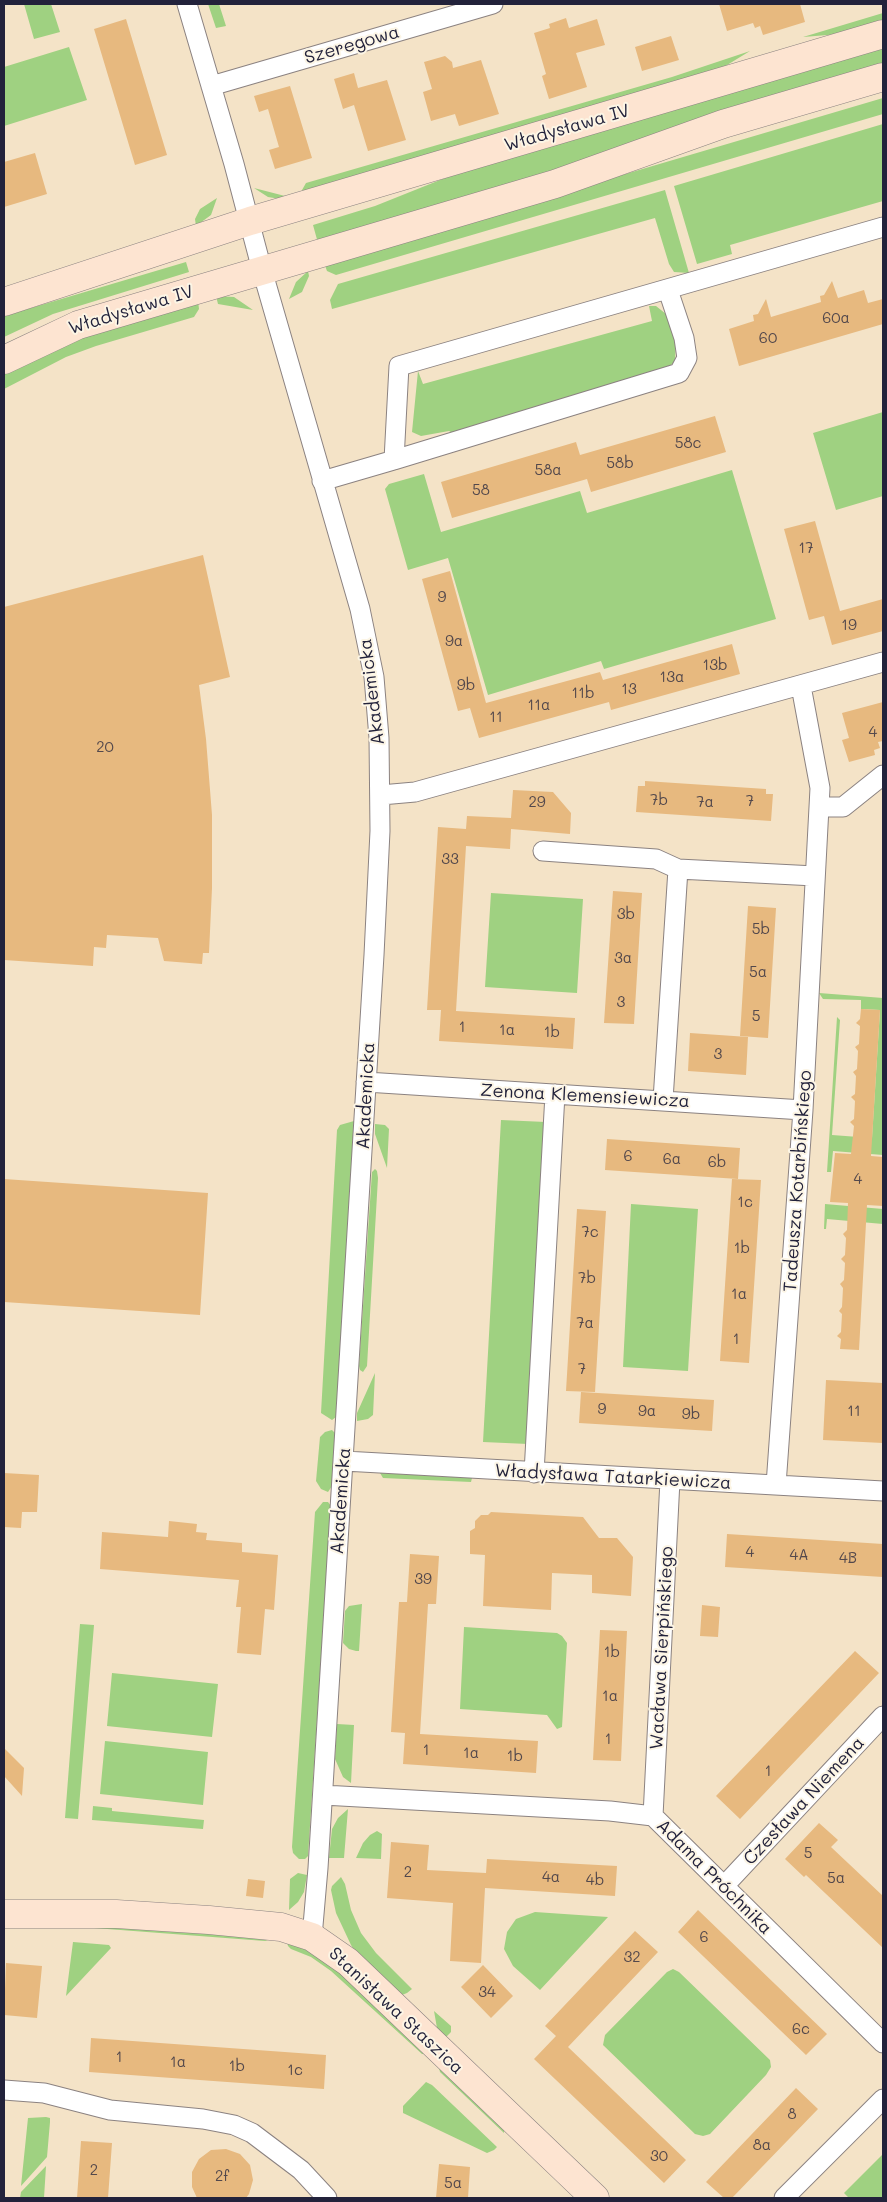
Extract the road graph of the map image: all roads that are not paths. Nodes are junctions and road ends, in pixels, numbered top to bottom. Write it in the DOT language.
graph roads {
  1 [pos="187,4"];
  2 [pos="493,4"];
  3 [pos="883,34"];
  4 [pos="883,77"];
  5 [pos="211,86"];
  6 [pos="250,221"];
  7 [pos="883,227"];
  8 [pos="262,270"];
  9 [pos="668,290"];
  10 [pos="4,302"];
  11 [pos="4,360"];
  12 [pos="394,460"];
  13 [pos="322,480"];
  14 [pos="883,662"];
  15 [pos="801,686"];
  16 [pos="883,775"];
  17 [pos="381,795"];
  18 [pos="819,807"];
  19 [pos="543,851"];
  20 [pos="678,869"];
  21 [pos="815,876"];
  22 [pos="366,1082"];
  23 [pos="555,1094"];
  24 [pos="663,1100"];
  25 [pos="803,1110"];
  26 [pos="344,1461"];
  27 [pos="534,1473"];
  28 [pos="670,1480"];
  29 [pos="776,1485"];
  30 [pos="883,1491"];
  31 [pos="883,1716"];
  32 [pos="322,1795"];
  33 [pos="653,1816"];
  34 [pos="724,1886"];
  35 [pos="4,1914"];
  36 [pos="312,1937"];
  37 [pos="883,2043"];
  38 [pos="4,2090"];
  39 [pos="883,2100"];
  40 [pos="327,2198"];
  41 [pos="595,2198"];
  42 [pos="784,2198"];
  1 -- 5 [label="street"];
  2 -- 5 [label="street, Szeregowa"];
  3 -- 6 [label="main road, Władysława IV"];
  4 -- 8 [label="main road, Władysława IV"];
  5 -- 6 [label="street"];
  6 -- 8 [label="street"];
  6 -- 10 [label="main road, Władysława IV"];
  7 -- 9 [label="street"];
  8 -- 11 [label="main road, Władysława IV"];
  8 -- 13 [label="street, Akademicka"];
  9 -- 12 [label="street"];
  9 -- 12 [label="street"];
  12 -- 13 [label="street"];
  13 -- 17 [label="street, Akademicka"];
  14 -- 15 [label="street"];
  15 -- 17 [label="street"];
  15 -- 18 [label="street, Tadeusza Kotarbińskiego"];
  16 -- 18 [label="street"];
  17 -- 22 [label="street, Akademicka"];
  18 -- 21 [label="street, Tadeusza Kotarbińskiego"];
  19 -- 20 [label="street"];
  20 -- 21 [label="street"];
  20 -- 24 [label="street"];
  21 -- 25 [label="street, Tadeusza Kotarbińskiego"];
  22 -- 23 [label="street, Zenona Klemensiewicza"];
  22 -- 26 [label="street, Akademicka"];
  23 -- 24 [label="street, Zenona Klemensiewicza"];
  23 -- 27 [label="street"];
  24 -- 25 [label="street, Zenona Klemensiewicza"];
  25 -- 29 [label="street, Tadeusza Kotarbińskiego"];
  26 -- 27 [label="street, Władysława Tatarkiewicza"];
  26 -- 32 [label="street, Akademicka"];
  27 -- 28 [label="street, Władysława Tatarkiewicza"];
  28 -- 29 [label="street, Władysława Tatarkiewicza"];
  28 -- 33 [label="street, Wacława Sierpińskiego"];
  29 -- 30 [label="street, Władysława Tatarkiewicza"];
  31 -- 34 [label="street, Czesława Niemena"];
  32 -- 33 [label="street, Adama Próchnika"];
  32 -- 36 [label="street, Akademicka"];
  33 -- 34 [label="street, Adama Próchnika"];
  34 -- 37 [label="street, Adama Próchnika"];
  35 -- 36 [label="main road, Stanisława Staszica"];
  36 -- 41 [label="main road, Stanisława Staszica"];
  38 -- 40 [label="street"];
  39 -- 42 [label="street"];
}
